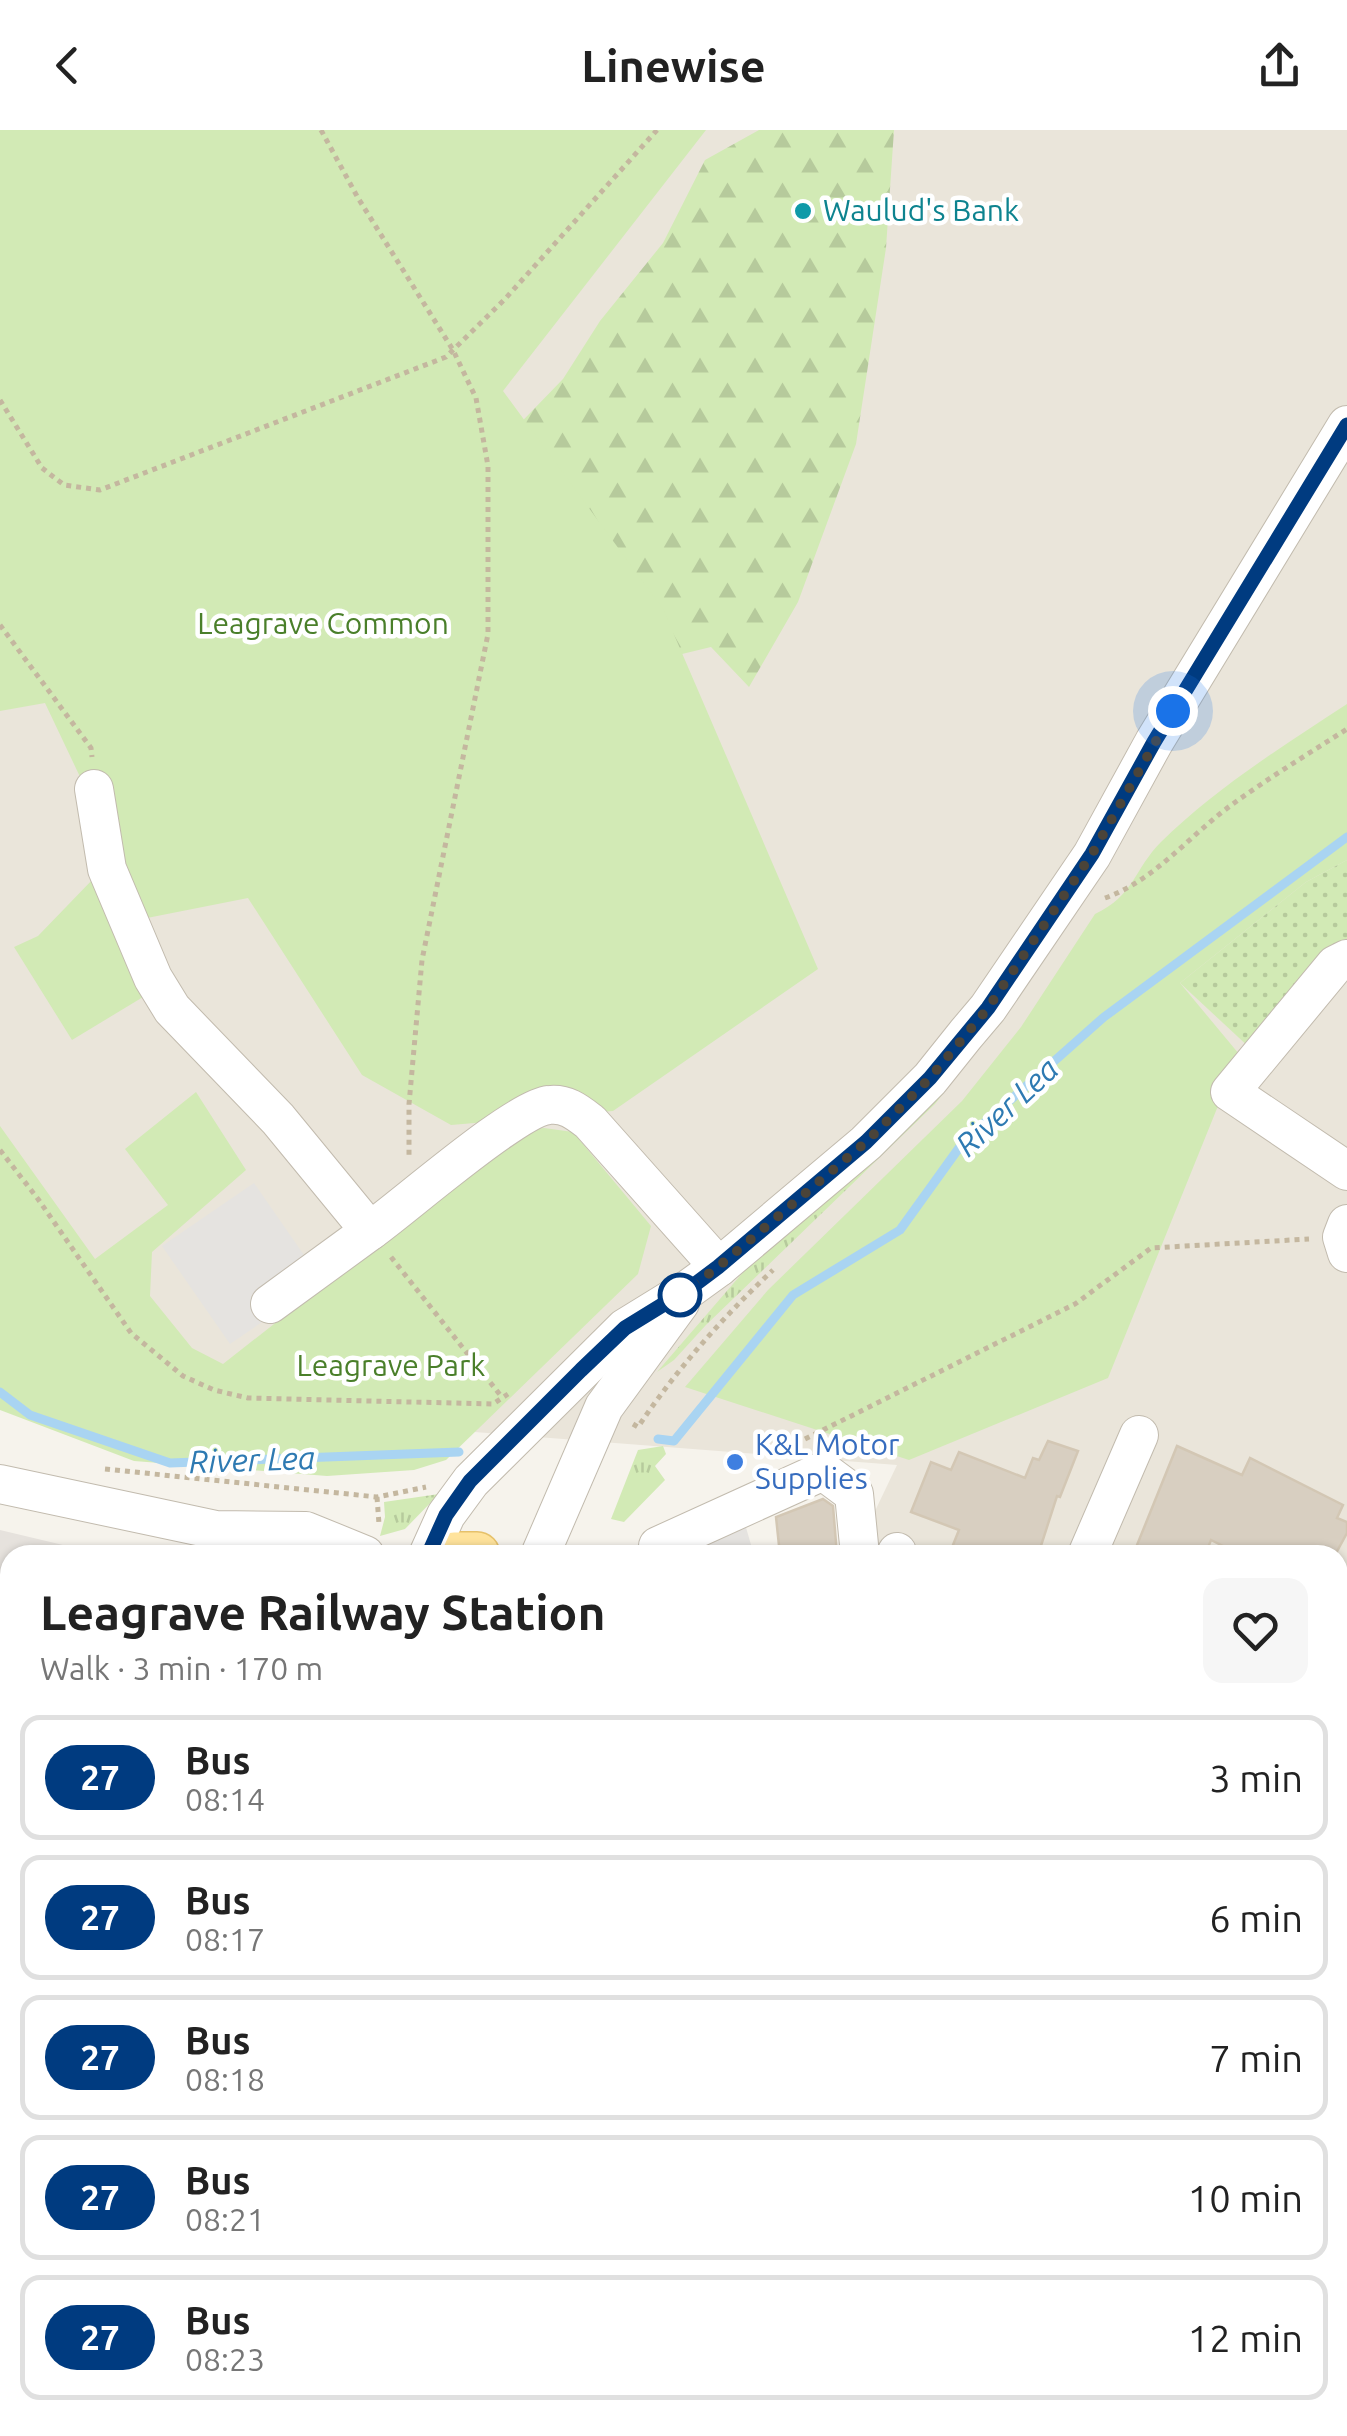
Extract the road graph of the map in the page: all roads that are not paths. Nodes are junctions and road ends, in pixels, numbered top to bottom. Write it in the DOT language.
graph roads {
  1 [pos="1347,425"];
  2 [pos="94,788"];
  3 [pos="1347,959"];
  4 [pos="1347,1171"];
  5 [pos="370,1231"];
  6 [pos="704,1278"];
  7 [pos="270,1304"];
  8 [pos="1138,1436"];
  9 [pos="0,1484"];
  10 [pos="248,1530"];
  11 [pos="271,1545"];
  12 [pos="340,1545"];
  13 [pos="432,1545"];
  14 [pos="544,1545"];
  15 [pos="660,1545"];
  16 [pos="880,1545"];
  17 [pos="1091,1545"];
  1 -- 6 [label="street"];
  2 -- 5 [label="street"];
  3 -- 4 [label="street"];
  5 -- 6 [label="street"];
  5 -- 7 [label="street"];
  6 -- 13 [label="street"];
  6 -- 14 [label="street"];
  8 -- 17 [label="street"];
  9 -- 10 [label="street"];
  10 -- 11 [label="street"];
  10 -- 12 [label="street"];
  15 -- 16 [label="street"];
}
